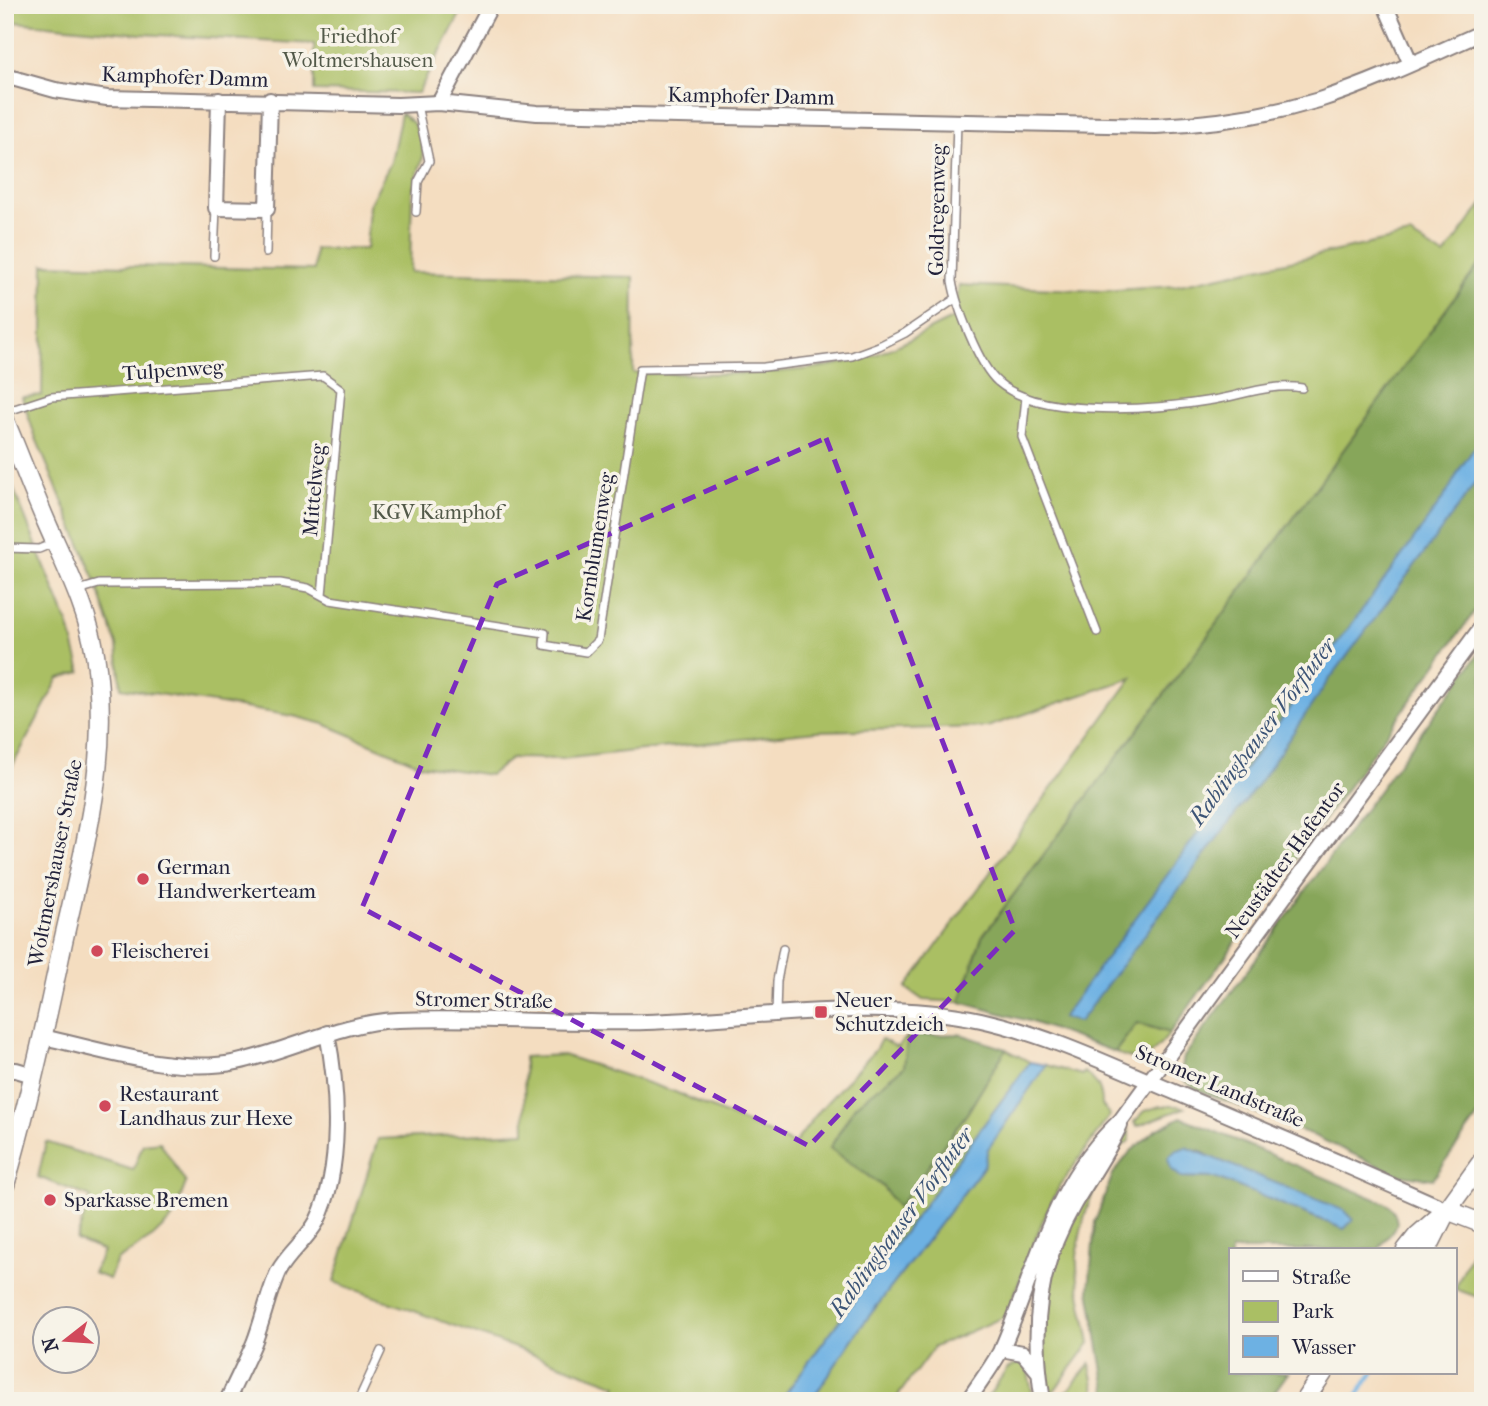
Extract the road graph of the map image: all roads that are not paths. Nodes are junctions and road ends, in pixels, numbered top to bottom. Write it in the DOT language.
graph roads {
  1 [pos="491,5"];
  2 [pos="1385,5"];
  3 [pos="1483,32"];
  4 [pos="1411,64"];
  5 [pos="5,76"];
  6 [pos="219,100"];
  7 [pos="271,100"];
  8 [pos="439,103"];
  9 [pos="417,104"];
  10 [pos="957,122"];
  11 [pos="216,208"];
  12 [pos="267,209"];
  13 [pos="416,212"];
  14 [pos="266,253"];
  15 [pos="214,256"];
  16 [pos="955,299"];
  17 [pos="1302,388"];
  18 [pos="341,389"];
  19 [pos="1026,397"];
  20 [pos="5,412"];
  21 [pos="5,421"];
  22 [pos="9,439"];
  23 [pos="56,542"];
  24 [pos="5,548"];
  25 [pos="76,591"];
  26 [pos="321,595"];
  27 [pos="1483,625"];
  28 [pos="1097,632"];
  29 [pos="783,949"];
  30 [pos="933,1013"];
  31 [pos="776,1015"];
  32 [pos="327,1033"];
  33 [pos="43,1037"];
  34 [pos="5,1070"];
  35 [pos="33,1075"];
  36 [pos="1150,1082"];
  37 [pos="1122,1120"];
  38 [pos="1483,1160"];
  39 [pos="5,1185"];
  40 [pos="1447,1210"];
  41 [pos="1483,1224"];
  42 [pos="1408,1248"];
  43 [pos="1428,1248"];
  44 [pos="1002,1349"];
  45 [pos="381,1351"];
  46 [pos="1038,1371"];
  47 [pos="1322,1374"];
  48 [pos="227,1401"];
  49 [pos="358,1401"];
  50 [pos="968,1401"];
  51 [pos="1043,1401"];
  52 [pos="1304,1401"];
  1 -- 8 [label="street"];
  2 -- 4 [label="street"];
  3 -- 4 [label="street, Kamphofer Damm"];
  4 -- 10 [label="street, Kamphofer Damm"];
  5 -- 6 [label="street, Kamphofer Damm"];
  6 -- 7 [label="street, Kamphofer Damm"];
  6 -- 11 [label="street"];
  7 -- 9 [label="street, Kamphofer Damm"];
  7 -- 12 [label="street"];
  8 -- 9 [label="street, Kamphofer Damm"];
  8 -- 10 [label="street, Kamphofer Damm"];
  9 -- 13 [label="lane"];
  10 -- 16 [label="lane, Goldregenweg"];
  11 -- 12 [label="street"];
  11 -- 15 [label="lane"];
  12 -- 14 [label="lane"];
  16 -- 19 [label="lane, Goldregenweg"];
  16 -- 26 [label="lane, Kornblumenweg"];
  17 -- 19 [label="lane, Goldregenweg"];
  18 -- 20 [label="lane, Tulpenweg"];
  18 -- 26 [label="lane, Mittelweg"];
  19 -- 28 [label="lane"];
  21 -- 22 [label="street, Woltmershauser Straße"];
  22 -- 23 [label="street, Woltmershauser Straße"];
  23 -- 24 [label="lane"];
  23 -- 25 [label="street, Woltmershauser Straße"];
  25 -- 26 [label="lane, Kornblumenweg"];
  25 -- 33 [label="street, Woltmershauser Straße"];
  27 -- 36 [label="street, Neustädter Hafentor"];
  29 -- 31 [label="lane"];
  30 -- 31 [label="street, Stromer Straße"];
  30 -- 36 [label="street, Stromer Landstraße"];
  31 -- 32 [label="street, Stromer Straße"];
  32 -- 33 [label="street, Stromer Straße"];
  32 -- 48 [label="street"];
  33 -- 35 [label="street, Woltmershauser Straße"];
  34 -- 35 [label="street"];
  35 -- 39 [label="street, Woltmershauser Straße"];
  36 -- 37 [label="street, Neustädter Hafentor"];
  36 -- 40 [label="street, Stromer Landstraße"];
  37 -- 44 [label="street, Neustädter Hafentor"];
  37 -- 46 [label="street, Neustädter Hafentor"];
  38 -- 40 [label="street"];
  40 -- 41 [label="street, Stromer Landstraße"];
  40 -- 42 [label="street"];
  40 -- 43 [label="street"];
  44 -- 46 [label="street"];
  44 -- 50 [label="street, Neustädter Hafentor"];
  45 -- 49 [label="lane"];
  46 -- 51 [label="street, Neustädter Hafentor"];
  47 -- 52 [label="street"];
}
